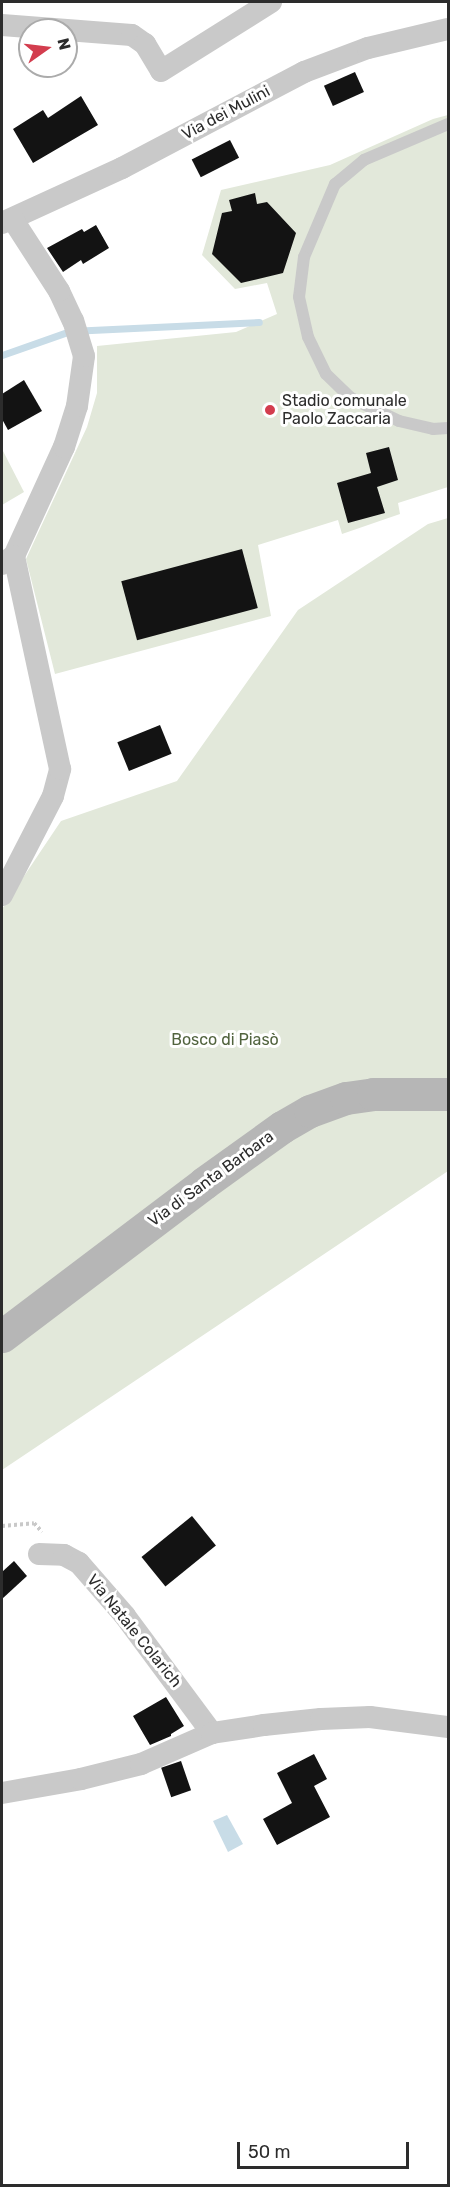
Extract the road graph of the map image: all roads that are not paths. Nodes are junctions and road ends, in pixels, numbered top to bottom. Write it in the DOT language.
graph roads {
  1 [pos="272,2"];
  2 [pos="2,25"];
  3 [pos="448,29"];
  4 [pos="448,124"];
  5 [pos="7,222"];
  6 [pos="448,428"];
  7 [pos="8,560"];
  8 [pos="2,895"];
  9 [pos="448,1095"];
  10 [pos="2,1336"];
  11 [pos="39,1554"];
  12 [pos="448,1726"];
  13 [pos="212,1733"];
  14 [pos="2,1792"];
  1 -- 2 [label="street"];
  3 -- 5 [label="street, Via dei Mulini"];
  4 -- 6 [label="lane"];
  5 -- 7 [label="street, Via dei Mulini"];
  7 -- 8 [label="street"];
  9 -- 10 [label="street, Via di Santa Barbara"];
  11 -- 13 [label="street, Via Natale Colarich"];
  12 -- 13 [label="street"];
  13 -- 14 [label="street"];
}
